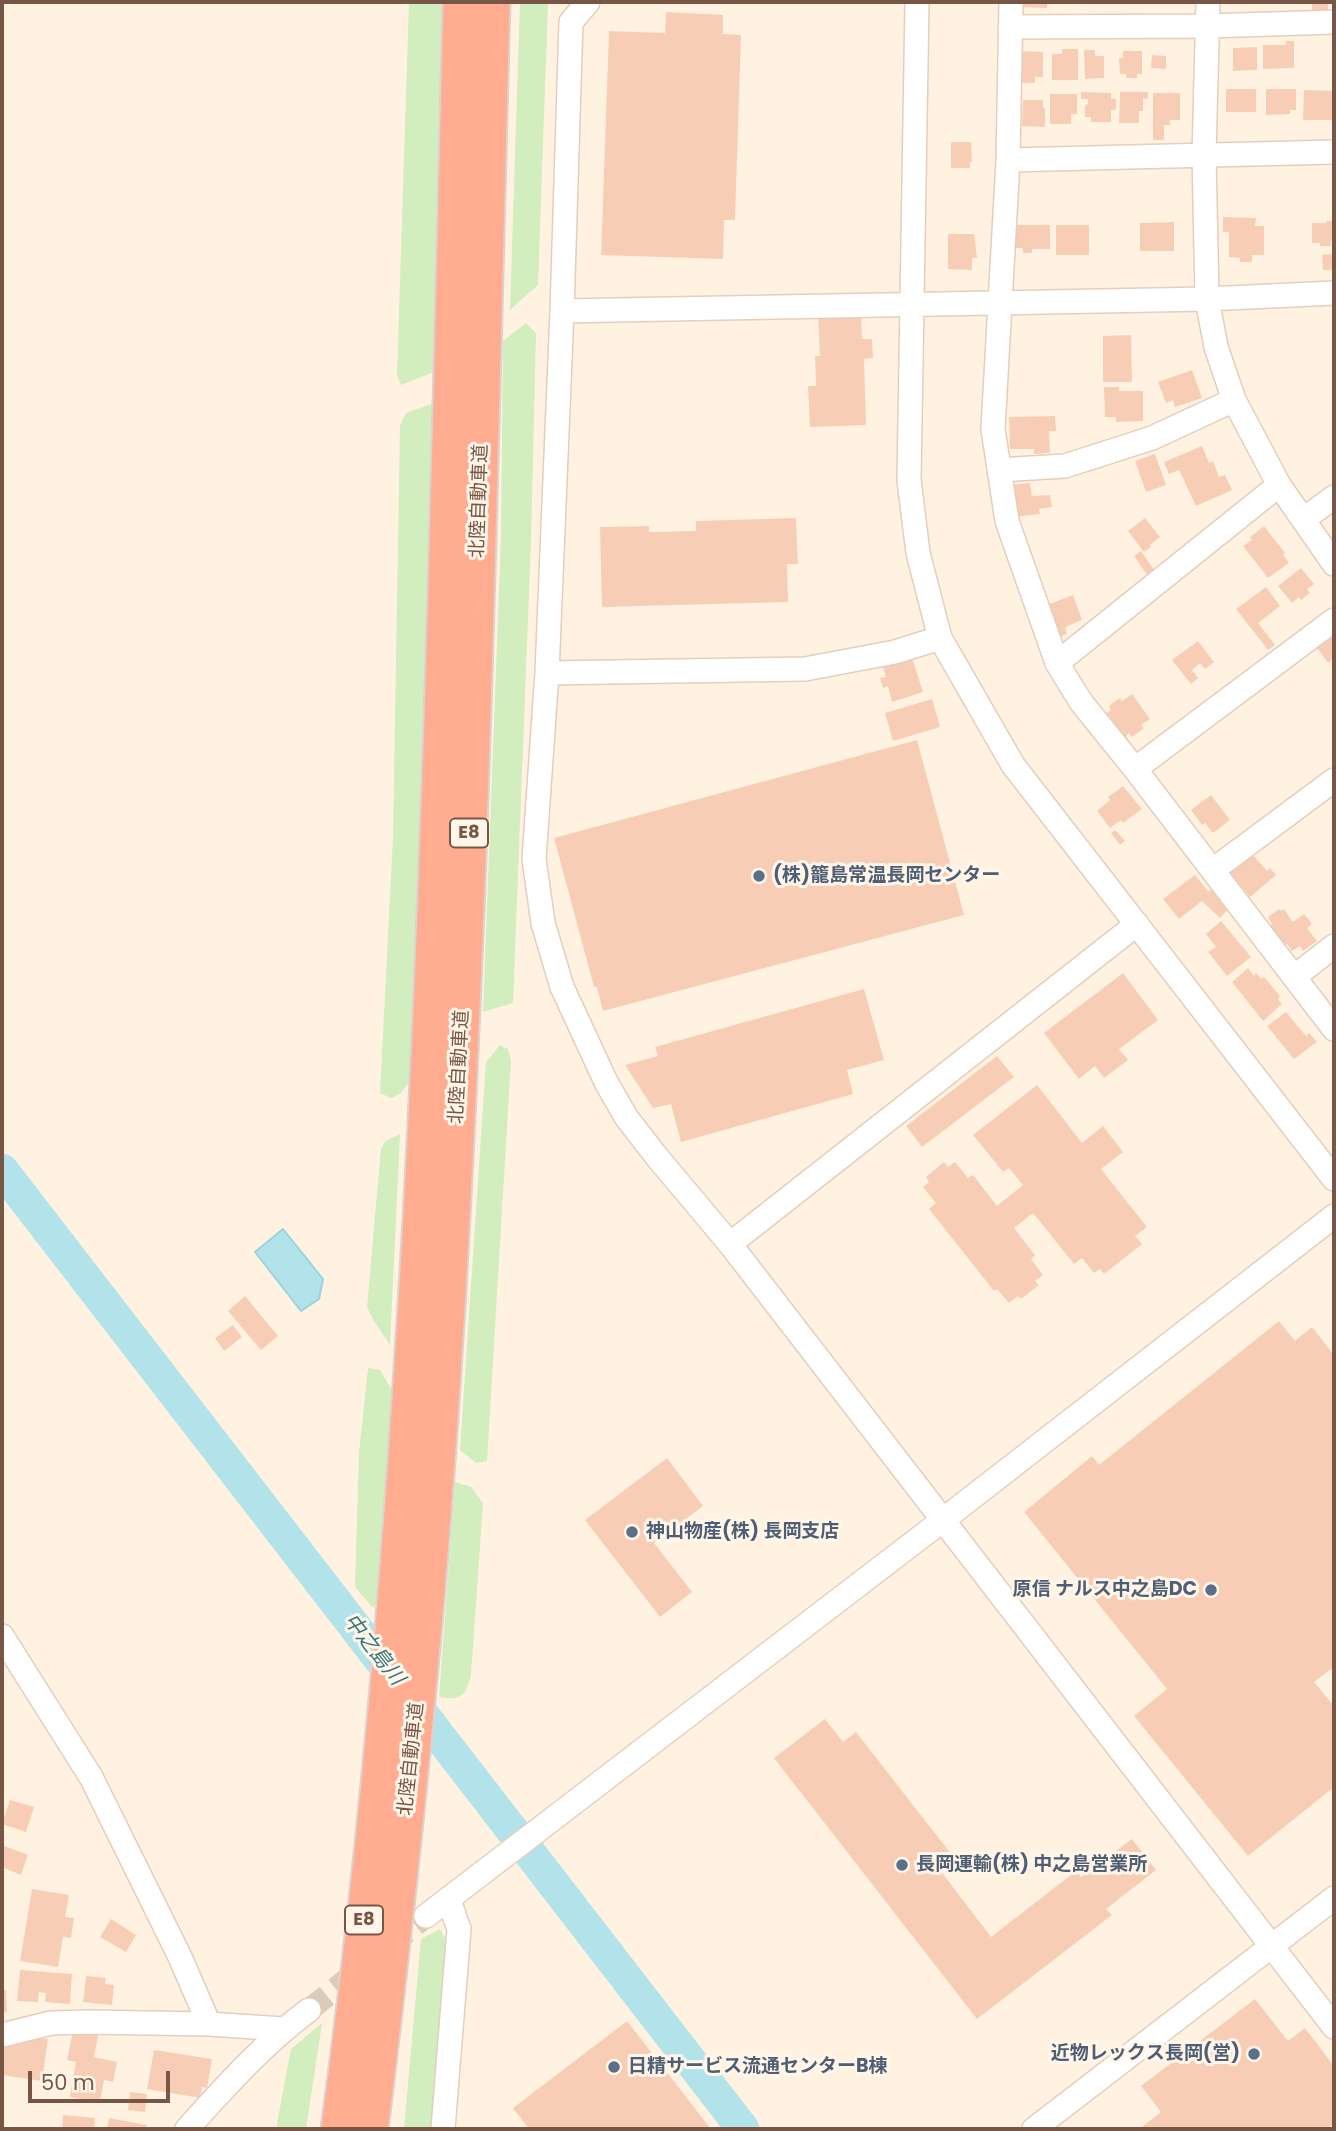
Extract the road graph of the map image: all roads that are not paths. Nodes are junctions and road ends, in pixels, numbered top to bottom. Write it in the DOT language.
graph roads {
  1 [pos="460,2"];
  2 [pos="493,2"];
  3 [pos="588,2"];
  4 [pos="917,2"];
  5 [pos="1011,2"];
  6 [pos="1208,2"];
  7 [pos="1334,22"];
  8 [pos="1208,26"];
  9 [pos="1010,27"];
  10 [pos="1334,152"];
  11 [pos="1204,155"];
  12 [pos="1008,160"];
  13 [pos="1334,293"];
  14 [pos="1207,299"];
  15 [pos="1001,303"];
  16 [pos="912,305"];
  17 [pos="562,311"];
  18 [pos="1234,400"];
  19 [pos="999,470"];
  20 [pos="1279,485"];
  21 [pos="1334,497"];
  22 [pos="1304,519"];
  23 [pos="1334,564"];
  24 [pos="1334,620"];
  25 [pos="940,638"];
  26 [pos="1057,663"];
  27 [pos="547,673"];
  28 [pos="1135,769"];
  29 [pos="1334,780"];
  30 [pos="1213,870"];
  31 [pos="1137,924"];
  32 [pos="1334,946"];
  33 [pos="1294,977"];
  34 [pos="1334,1028"];
  35 [pos="1334,1179"];
  36 [pos="1334,1216"];
  37 [pos="730,1244"];
  38 [pos="943,1520"];
  39 [pos="2,1636"];
  40 [pos="385,1710"];
  41 [pos="1334,1898"];
  42 [pos="449,1900"];
  43 [pos="426,1916"];
  44 [pos="1271,1946"];
  45 [pos="391,1967"];
  46 [pos="309,2010"];
  47 [pos="209,2024"];
  48 [pos="1334,2028"];
  49 [pos="283,2029"];
  50 [pos="2,2035"];
  51 [pos="187,2129"];
  52 [pos="323,2129"];
  53 [pos="338,2129"];
  54 [pos="371,2129"];
  55 [pos="379,2129"];
  56 [pos="443,2129"];
  57 [pos="1034,2129"];
  1 -- 40 [label="highway, 北陸自動車道 / E8"];
  2 -- 45 [label="highway, 北陸自動車道 / E8"];
  3 -- 17 [label="street"];
  4 -- 16 [label="street"];
  5 -- 9 [label="street"];
  6 -- 8 [label="street"];
  7 -- 8 [label="street"];
  8 -- 9 [label="street"];
  8 -- 11 [label="street"];
  9 -- 12 [label="street"];
  10 -- 11 [label="street"];
  11 -- 12 [label="street"];
  11 -- 14 [label="street"];
  12 -- 15 [label="street"];
  13 -- 14 [label="street"];
  14 -- 15 [label="street"];
  14 -- 18 [label="street"];
  15 -- 16 [label="street"];
  15 -- 19 [label="street"];
  16 -- 17 [label="street"];
  16 -- 25 [label="street"];
  17 -- 27 [label="street"];
  18 -- 19 [label="street"];
  18 -- 20 [label="street"];
  19 -- 26 [label="street"];
  20 -- 22 [label="street"];
  20 -- 26 [label="street"];
  21 -- 22 [label="street"];
  22 -- 23 [label="street"];
  24 -- 28 [label="street"];
  25 -- 27 [label="street"];
  25 -- 31 [label="street"];
  26 -- 28 [label="street"];
  27 -- 37 [label="street"];
  28 -- 30 [label="street"];
  29 -- 30 [label="street"];
  30 -- 33 [label="street"];
  31 -- 35 [label="street"];
  31 -- 37 [label="street"];
  32 -- 33 [label="street"];
  33 -- 34 [label="street"];
  36 -- 38 [label="street"];
  37 -- 38 [label="street"];
  38 -- 42 [label="street"];
  38 -- 44 [label="street"];
  39 -- 47 [label="street"];
  40 -- 52 [label="highway"];
  40 -- 53 [label="highway, 北陸自動車道 / E8"];
  41 -- 44 [label="street"];
  42 -- 43 [label="street"];
  42 -- 56 [label="street"];
  44 -- 48 [label="street"];
  44 -- 57 [label="street"];
  45 -- 54 [label="highway, 北陸自動車道 / E8"];
  45 -- 55 [label="highway"];
  46 -- 49 [label="street"];
  47 -- 49 [label="street"];
  47 -- 50 [label="street"];
  49 -- 51 [label="street"];
}
